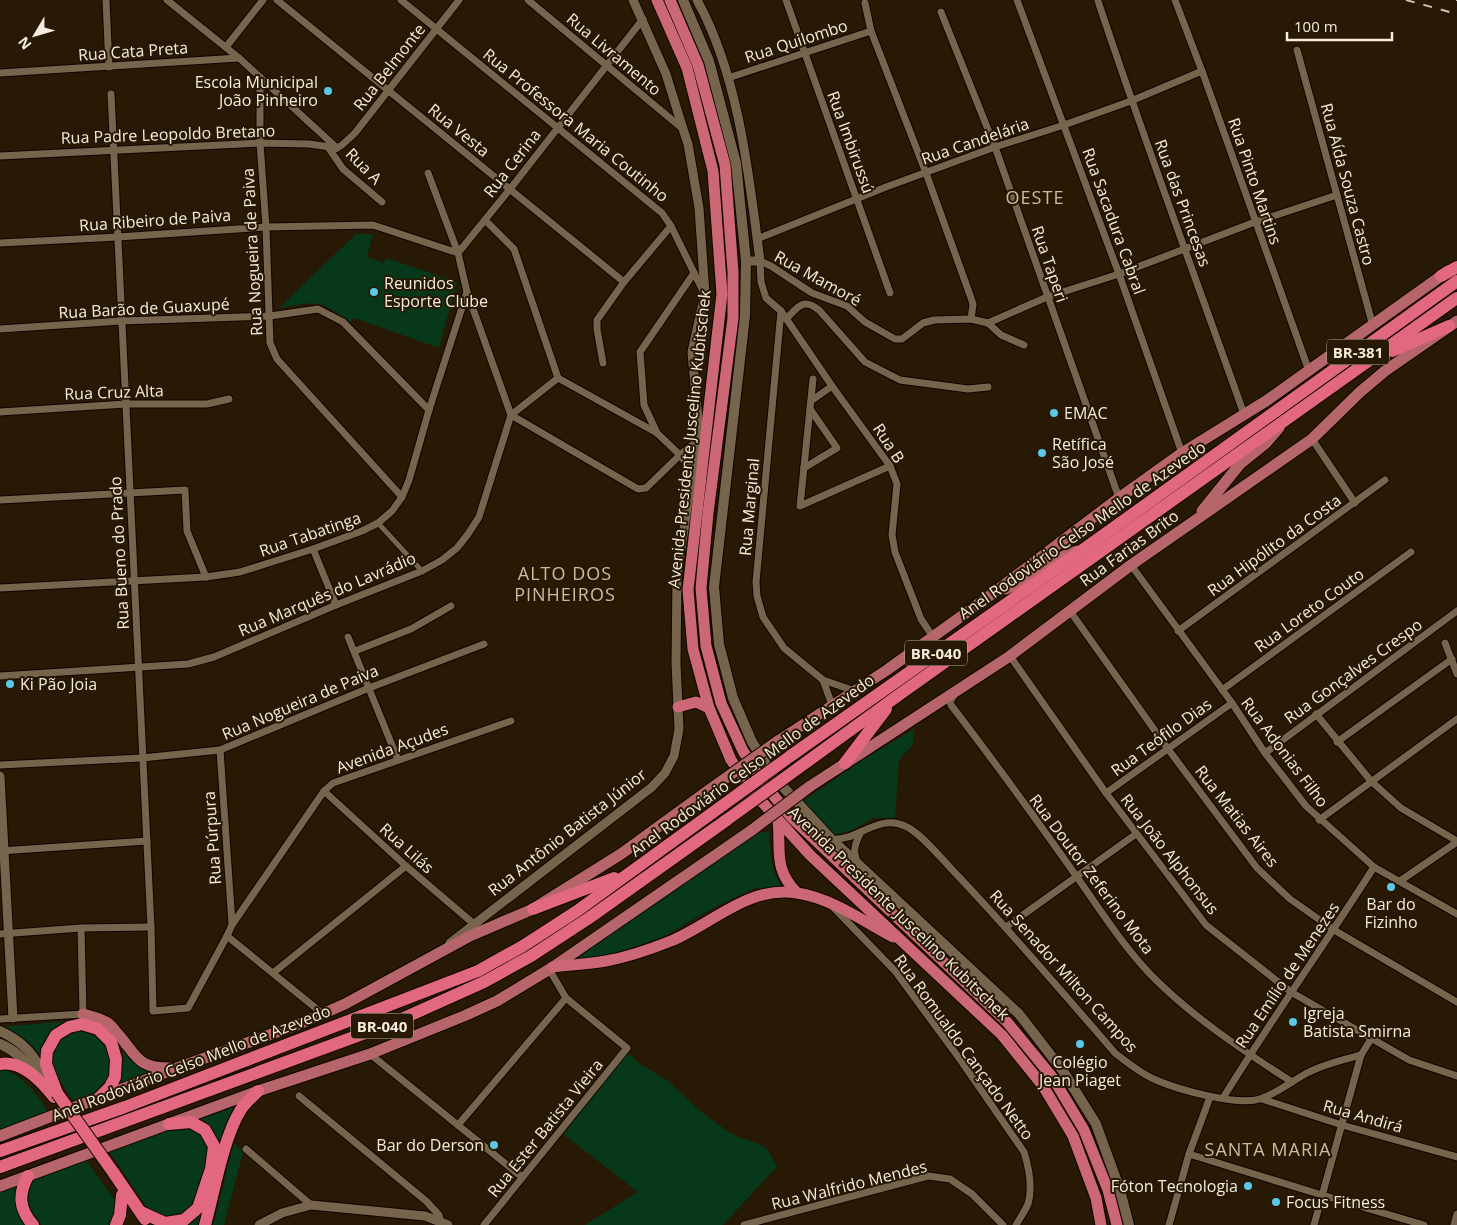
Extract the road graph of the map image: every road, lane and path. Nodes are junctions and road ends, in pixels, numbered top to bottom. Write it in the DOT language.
graph roads {
  1 [pos="106,0"];
  2 [pos="167,0"];
  3 [pos="263,0"];
  4 [pos="277,0"];
  5 [pos="402,0"];
  6 [pos="460,0"];
  7 [pos="528,0"];
  8 [pos="634,0"];
  9 [pos="657,0"];
  10 [pos="670,0"];
  11 [pos="683,0"];
  12 [pos="697,0"];
  13 [pos="786,0"];
  14 [pos="1017,0"];
  15 [pos="1175,0"];
  16 [pos="1098,1"];
  17 [pos="865,4"];
  18 [pos="941,12"];
  19 [pos="643,19"];
  20 [pos="436,29"];
  21 [pos="871,31"];
  22 [pos="226,47"];
  23 [pos="1297,50"];
  24 [pos="804,54"];
  25 [pos="239,58"];
  26 [pos="607,66"];
  27 [pos="109,67"];
  28 [pos="1202,71"];
  29 [pos="2,72"];
  30 [pos="260,77"];
  31 [pos="728,78"];
  32 [pos="388,90"];
  33 [pos="111,94"];
  34 [pos="1131,101"];
  35 [pos="1064,125"];
  36 [pos="558,128"];
  37 [pos="683,129"];
  38 [pos="260,143"];
  39 [pos="328,147"];
  40 [pos="995,147"];
  41 [pos="337,148"];
  42 [pos="115,150"];
  43 [pos="0,156"];
  44 [pos="428,173"];
  45 [pos="926,173"];
  46 [pos="510,188"];
  47 [pos="1337,195"];
  48 [pos="857,199"];
  49 [pos="382,202"];
  50 [pos="485,220"];
  51 [pos="1255,222"];
  52 [pos="671,226"];
  53 [pos="266,227"];
  54 [pos="118,237"];
  55 [pos="757,239"];
  56 [pos="0,243"];
  57 [pos="1186,248"];
  58 [pos="458,253"];
  59 [pos="746,261"];
  60 [pos="760,261"];
  61 [pos="1457,263"];
  62 [pos="1457,267"];
  63 [pos="694,273"];
  64 [pos="1119,274"];
  65 [pos="1441,276"];
  66 [pos="1457,281"];
  67 [pos="624,282"];
  68 [pos="467,292"];
  69 [pos="890,293"];
  70 [pos="705,294"];
  71 [pos="1047,297"];
  72 [pos="1457,298"];
  73 [pos="781,311"];
  74 [pos="270,316"];
  75 [pos="786,319"];
  76 [pos="971,319"];
  77 [pos="121,321"];
  78 [pos="988,323"];
  79 [pos="1453,323"];
  80 [pos="1373,326"];
  81 [pos="0,330"];
  82 [pos="1024,345"];
  83 [pos="1370,361"];
  84 [pos="603,363"];
  85 [pos="1309,371"];
  86 [pos="558,378"];
  87 [pos="813,379"];
  88 [pos="832,386"];
  89 [pos="988,387"];
  90 [pos="229,399"];
  91 [pos="811,401"];
  92 [pos="126,404"];
  93 [pos="810,409"];
  94 [pos="429,410"];
  95 [pos="0,412"];
  96 [pos="1244,414"];
  97 [pos="511,415"];
  98 [pos="1284,421"];
  99 [pos="1260,423"];
  100 [pos="657,433"];
  101 [pos="1312,439"];
  102 [pos="697,441"];
  103 [pos="1182,453"];
  104 [pos="680,455"];
  105 [pos="890,466"];
  106 [pos="804,468"];
  107 [pos="692,471"];
  108 [pos="1385,480"];
  109 [pos="130,493"];
  110 [pos="402,497"];
  111 [pos="1119,498"];
  112 [pos="0,500"];
  113 [pos="1355,503"];
  114 [pos="378,523"];
  115 [pos="1190,524"];
  116 [pos="313,549"];
  117 [pos="1411,552"];
  118 [pos="1093,553"];
  119 [pos="1130,565"];
  120 [pos="422,571"];
  121 [pos="206,577"];
  122 [pos="134,580"];
  123 [pos="0,588"];
  124 [pos="988,597"];
  125 [pos="336,605"];
  126 [pos="451,606"];
  127 [pos="1070,611"];
  128 [pos="1457,611"];
  129 [pos="1178,631"];
  130 [pos="932,636"];
  131 [pos="348,637"];
  132 [pos="1445,643"];
  133 [pos="484,644"];
  134 [pos="354,652"];
  135 [pos="1010,656"];
  136 [pos="1452,659"];
  137 [pos="138,666"];
  138 [pos="1457,674"];
  139 [pos="0,676"];
  140 [pos="823,680"];
  141 [pos="369,688"];
  142 [pos="1222,690"];
  143 [pos="855,691"];
  144 [pos="955,693"];
  145 [pos="896,697"];
  146 [pos="1232,703"];
  147 [pos="832,705"];
  148 [pos="678,707"];
  149 [pos="709,708"];
  150 [pos="1316,714"];
  151 [pos="1457,719"];
  152 [pos="511,721"];
  153 [pos="1337,742"];
  154 [pos="1168,749"];
  155 [pos="220,750"];
  156 [pos="1265,753"];
  157 [pos="142,758"];
  158 [pos="398,760"];
  159 [pos="845,762"];
  160 [pos="0,765"];
  161 [pos="0,776"];
  162 [pos="1371,781"];
  163 [pos="324,791"];
  164 [pos="1106,793"];
  165 [pos="778,820"];
  166 [pos="1319,820"];
  167 [pos="862,831"];
  168 [pos="1136,834"];
  169 [pos="831,839"];
  170 [pos="147,841"];
  171 [pos="1457,841"];
  172 [pos="2,851"];
  173 [pos="647,861"];
  174 [pos="857,863"];
  175 [pos="406,866"];
  176 [pos="1374,867"];
  177 [pos="1076,876"];
  178 [pos="1400,881"];
  179 [pos="797,893"];
  180 [pos="828,902"];
  181 [pos="533,909"];
  182 [pos="1457,914"];
  183 [pos="474,924"];
  184 [pos="232,925"];
  185 [pos="152,927"];
  186 [pos="1006,927"];
  187 [pos="81,928"];
  188 [pos="1334,930"];
  189 [pos="4,933"];
  190 [pos="227,936"];
  191 [pos="909,946"];
  192 [pos="433,956"];
  193 [pos="551,968"];
  194 [pos="273,973"];
  195 [pos="1290,992"];
  196 [pos="566,998"];
  197 [pos="1457,1002"];
  198 [pos="188,1008"];
  199 [pos="83,1014"];
  200 [pos="323,1014"];
  201 [pos="13,1018"];
  202 [pos="0,1019"];
  203 [pos="0,1031"];
  204 [pos="1371,1040"];
  205 [pos="0,1044"];
  206 [pos="370,1054"];
  207 [pos="1249,1055"];
  208 [pos="1361,1055"];
  209 [pos="0,1064"];
  210 [pos="177,1068"];
  211 [pos="1457,1076"];
  212 [pos="1292,1082"];
  213 [pos="258,1091"];
  214 [pos="55,1094"];
  215 [pos="299,1096"];
  216 [pos="1210,1097"];
  217 [pos="99,1098"];
  218 [pos="1223,1098"];
  219 [pos="1262,1099"];
  220 [pos="169,1124"];
  221 [pos="458,1125"];
  222 [pos="1342,1125"];
  223 [pos="0,1136"];
  224 [pos="246,1150"];
  225 [pos="0,1151"];
  226 [pos="1189,1154"];
  227 [pos="1457,1156"];
  228 [pos="0,1167"];
  229 [pos="111,1174"];
  230 [pos="28,1176"];
  231 [pos="522,1177"];
  232 [pos="0,1186"];
  233 [pos="122,1195"];
  234 [pos="1322,1196"];
  235 [pos="310,1205"];
  236 [pos="1457,1214"];
  237 [pos="142,1219"];
  238 [pos="445,1224"];
  239 [pos="33,1225"];
  240 [pos="116,1225"];
  241 [pos="150,1225"];
  242 [pos="206,1225"];
  243 [pos="259,1225"];
  244 [pos="484,1225"];
  245 [pos="744,1225"];
  246 [pos="1003,1225"];
  247 [pos="1016,1225"];
  248 [pos="1101,1225"];
  249 [pos="1117,1225"];
  250 [pos="1128,1225"];
  251 [pos="1169,1225"];
  252 [pos="1314,1225"];
  253 [pos="1424,1225"];
  254 [pos="1454,1225"];
  1 -- 27 [label="street"];
  2 -- 22 [label="street"];
  3 -- 22 [label="street"];
  4 -- 32 [label="street, Rua Vesta"];
  5 -- 20 [label="street, Rua Professora Maria Coutinho"];
  6 -- 20 [label="street, Rua Belmonte"];
  7 -- 26 [label="street, Rua Livramento"];
  8 -- 19 [label="street, Rua Antônio Batista Júnior"];
  9 -- 149 [label="highway, Avenida Presidente Juscelino Kubitschek"];
  10 -- 249 [label="highway, Avenida Presidente Juscelino Kubitschek"];
  11 -- 59 [label="main road, Avenida Presidente Juscelino Kubitschek"];
  12 -- 31 [label="street"];
  13 -- 24 [label="street, Rua Imbirussú"];
  14 -- 35 [label="street, Rua Sacadura Cabral"];
  15 -- 28 [label="street, Rua Pinto Martins"];
  16 -- 34 [label="street, Rua das Princesas"];
  17 -- 21 [label="street"];
  18 -- 40 [label="street, Rua Taperi"];
  19 -- 26 [label="street, Rua Cerina"];
  19 -- 37 [label="street, Rua Antônio Batista Júnior"];
  20 -- 32 [label="street, Rua Belmonte"];
  20 -- 36 [label="street, Rua Professora Maria Coutinho"];
  21 -- 24 [label="street, Rua Quilombo"];
  21 -- 45 [label="street"];
  22 -- 25 [label="street"];
  23 -- 47 [label="street, Rua Aída Souza Castro"];
  24 -- 31 [label="street, Rua Quilombo"];
  24 -- 48 [label="street, Rua Imbirussú"];
  25 -- 27 [label="street, Rua Cata Preta"];
  25 -- 30 [label="street"];
  26 -- 36 [label="street, Rua Cerina"];
  26 -- 37 [label="street, Rua Livramento"];
  27 -- 29 [label="street, Rua Cata Preta"];
  28 -- 34 [label="street, Rua Candelária"];
  28 -- 51 [label="street, Rua Pinto Martins"];
  30 -- 38 [label="street, Rua Nogueira de Paiva"];
  30 -- 41 [label="street"];
  31 -- 55 [label="street"];
  32 -- 41 [label="street, Rua Belmonte"];
  32 -- 46 [label="street, Rua Vesta"];
  33 -- 42 [label="street, Rua Bueno do Prado"];
  34 -- 35 [label="street, Rua Candelária"];
  34 -- 57 [label="street, Rua das Princesas"];
  35 -- 40 [label="street, Rua Candelária"];
  35 -- 64 [label="street, Rua Sacadura Cabral"];
  36 -- 46 [label="street, Rua Cerina"];
  36 -- 52 [label="street, Rua Professora Maria Coutinho"];
  37 -- 70 [label="street, Rua Antônio Batista Júnior"];
  38 -- 39 [label="street, Rua Padre Leopoldo Bretano"];
  38 -- 42 [label="street, Rua Padre Leopoldo Bretano"];
  38 -- 53 [label="street, Rua Nogueira de Paiva"];
  39 -- 41 [label="street, Rua Padre Leopoldo Bretano"];
  39 -- 49 [label="street, Rua A"];
  40 -- 45 [label="street, Rua Candelária"];
  40 -- 71 [label="street, Rua Taperi"];
  42 -- 43 [label="street, Rua Padre Leopoldo Bretano"];
  42 -- 54 [label="street, Rua Bueno do Prado"];
  44 -- 58 [label="street"];
  45 -- 48 [label="street, Rua Candelária"];
  45 -- 76 [label="street"];
  46 -- 50 [label="street, Rua Cerina"];
  46 -- 67 [label="street, Rua Vesta"];
  47 -- 51 [label="street"];
  47 -- 80 [label="street, Rua Aída Souza Castro"];
  48 -- 55 [label="street, Rua Candelária"];
  48 -- 69 [label="street, Rua Imbirussú"];
  50 -- 58 [label="street, Rua Cerina"];
  50 -- 86 [label="street"];
  51 -- 57 [label="street"];
  51 -- 85 [label="street, Rua Pinto Martins"];
  52 -- 63 [label="street, Rua Professora Maria Coutinho"];
  52 -- 67 [label="street"];
  53 -- 54 [label="street, Rua Ribeiro de Paiva"];
  53 -- 58 [label="street, Rua Ribeiro de Paiva"];
  53 -- 74 [label="street, Rua Nogueira de Paiva"];
  54 -- 56 [label="street, Rua Ribeiro de Paiva"];
  54 -- 77 [label="street, Rua Bueno do Prado"];
  55 -- 60 [label="street"];
  57 -- 64 [label="street"];
  57 -- 96 [label="street, Rua das Princesas"];
  58 -- 68 [label="street"];
  59 -- 60 [label="street"];
  59 -- 169 [label="main road, Avenida Presidente Juscelino Kubitschek"];
  60 -- 73 [label="street, Rua B"];
  60 -- 76 [label="street, Rua Mamoré"];
  61 -- 65 [label="main road, Anel Rodoviário Celso Mello de Azevedo"];
  62 -- 65 [label="highway"];
  63 -- 70 [label="street, Rua Professora Maria Coutinho"];
  63 -- 100 [label="street"];
  64 -- 71 [label="street"];
  64 -- 103 [label="street, Rua Sacadura Cabral"];
  65 -- 80 [label="main road, Anel Rodoviário Celso Mello de Azevedo"];
  66 -- 99 [label="highway, Anel Rodoviário Celso Mello de Azevedo / BR-381"];
  67 -- 84 [label="street"];
  68 -- 94 [label="street, Rua Tabatinga"];
  68 -- 97 [label="street"];
  70 -- 102 [label="street, Rua Antônio Batista Júnior"];
  71 -- 78 [label="street"];
  71 -- 111 [label="street, Rua Taperi"];
  72 -- 83 [label="highway, Anel Rodoviário Celso Mello de Azevedo / BR-040"];
  73 -- 75 [label="street, Rua B"];
  73 -- 140 [label="street, Rua Marginal"];
  74 -- 77 [label="street, Rua Barão de Guaxupé"];
  74 -- 94 [label="street, Rua Barão de Guaxupé"];
  74 -- 110 [label="street, Rua Nogueira de Paiva"];
  75 -- 88 [label="street, Rua B"];
  75 -- 89 [label="street"];
  76 -- 78 [label="street, Rua Mamoré"];
  77 -- 81 [label="street, Rua Barão de Guaxupé"];
  77 -- 92 [label="street, Rua Bueno do Prado"];
  78 -- 82 [label="street, Rua Mamoré"];
  79 -- 83 [label="highway"];
  79 -- 101 [label="main road, Rua Farias Brito"];
  80 -- 85 [label="main road, Anel Rodoviário Celso Mello de Azevedo"];
  83 -- 98 [label="highway, Anel Rodoviário Celso Mello de Azevedo / BR-040"];
  85 -- 96 [label="main road, Anel Rodoviário Celso Mello de Azevedo"];
  86 -- 97 [label="street"];
  86 -- 100 [label="street"];
  87 -- 91 [label="street"];
  88 -- 91 [label="street"];
  88 -- 105 [label="street, Rua B"];
  90 -- 92 [label="street, Rua Cruz Alta"];
  91 -- 93 [label="street"];
  92 -- 95 [label="street, Rua Cruz Alta"];
  92 -- 109 [label="street, Rua Bueno do Prado"];
  93 -- 106 [label="street"];
  93 -- 106 [label="street"];
  94 -- 110 [label="street, Rua Tabatinga"];
  96 -- 103 [label="main road, Anel Rodoviário Celso Mello de Azevedo"];
  97 -- 104 [label="street"];
  97 -- 120 [label="street, Rua Marquês do Lavrádio"];
  98 -- 115 [label="main road"];
  98 -- 118 [label="highway, Anel Rodoviário Celso Mello de Azevedo / BR-040"];
  99 -- 118 [label="highway, Anel Rodoviário Celso Mello de Azevedo / BR-040"];
  100 -- 104 [label="street"];
  101 -- 113 [label="street"];
  101 -- 115 [label="main road, Rua Farias Brito"];
  102 -- 104 [label="street"];
  102 -- 107 [label="street, Rua Antônio Batista Júnior"];
  103 -- 111 [label="main road, Anel Rodoviário Celso Mello de Azevedo"];
  104 -- 107 [label="street"];
  105 -- 106 [label="street"];
  105 -- 130 [label="street, Rua B"];
  107 -- 148 [label="street, Rua Antônio Batista Júnior"];
  108 -- 113 [label="street, Rua Hipólito da Costa"];
  109 -- 112 [label="street"];
  109 -- 121 [label="street"];
  109 -- 122 [label="street, Rua Bueno do Prado"];
  110 -- 114 [label="street, Rua Tabatinga"];
  111 -- 124 [label="main road, Anel Rodoviário Celso Mello de Azevedo"];
  113 -- 129 [label="street, Rua Hipólito da Costa"];
  114 -- 116 [label="street, Rua Tabatinga"];
  114 -- 120 [label="street"];
  115 -- 119 [label="main road, Rua Farias Brito"];
  116 -- 121 [label="street, Rua Tabatinga"];
  116 -- 125 [label="street"];
  117 -- 142 [label="street, Rua Loreto Couto"];
  118 -- 124 [label="main road"];
  118 -- 145 [label="highway, Anel Rodoviário Celso Mello de Azevedo / BR-040"];
  118 -- 173 [label="highway, Anel Rodoviário Celso Mello de Azevedo / BR-040, bridge"];
  119 -- 127 [label="main road, Rua Farias Brito"];
  119 -- 129 [label="street, Rua Adonias Filho"];
  120 -- 125 [label="street, Rua Marquês do Lavrádio"];
  121 -- 122 [label="street, Rua Tabatinga"];
  122 -- 123 [label="street, Rua Tabatinga"];
  122 -- 137 [label="street, Rua Bueno do Prado"];
  124 -- 130 [label="main road, Anel Rodoviário Celso Mello de Azevedo"];
  125 -- 137 [label="street, Rua Marquês do Lavrádio"];
  126 -- 134 [label="street"];
  127 -- 135 [label="main road, Rua Farias Brito"];
  127 -- 154 [label="street, Rua Matias Aires"];
  128 -- 150 [label="street, Rua Gonçalves Crespo"];
  129 -- 142 [label="street, Rua Adonias Filho"];
  130 -- 143 [label="main road, Anel Rodoviário Celso Mello de Azevedo"];
  131 -- 134 [label="street"];
  132 -- 136 [label="street"];
  133 -- 141 [label="street, Rua Nogueira de Paiva"];
  134 -- 141 [label="street"];
  135 -- 144 [label="main road, Rua Farias Brito"];
  135 -- 164 [label="street, Rua João Alphonsus"];
  136 -- 138 [label="street"];
  136 -- 153 [label="street"];
  137 -- 139 [label="street, Rua Marquês do Lavrádio"];
  137 -- 157 [label="street, Rua Bueno do Prado"];
  140 -- 143 [label="street, Rua Marginal"];
  140 -- 147 [label="street"];
  141 -- 155 [label="street, Rua Nogueira de Paiva"];
  141 -- 158 [label="street"];
  142 -- 146 [label="street, Rua Adonias Filho"];
  143 -- 147 [label="main road, Anel Rodoviário Celso Mello de Azevedo"];
  144 -- 159 [label="main road, Rua Farias Brito"];
  144 -- 177 [label="street, Rua Doutor Zeferino Mota"];
  145 -- 159 [label="highway"];
  145 -- 228 [label="highway, Anel Rodoviário Celso Mello de Azevedo / BR-040, bridge"];
  146 -- 154 [label="street, Rua Teófilo Dias"];
  146 -- 156 [label="street, Rua Adonias Filho"];
  147 -- 181 [label="main road, Anel Rodoviário Celso Mello de Azevedo, bridge"];
  148 -- 149 [label="highway"];
  148 -- 183 [label="street, Rua Antônio Batista Júnior"];
  149 -- 165 [label="highway, Avenida Presidente Juscelino Kubitschek"];
  150 -- 153 [label="street"];
  150 -- 156 [label="street, Rua Gonçalves Crespo"];
  151 -- 162 [label="street"];
  152 -- 158 [label="street, Avenida Açudes"];
  153 -- 162 [label="street"];
  154 -- 164 [label="street, Rua Teófilo Dias"];
  154 -- 188 [label="street, Rua Matias Aires"];
  155 -- 157 [label="street, Rua Nogueira de Paiva"];
  155 -- 184 [label="street, Rua Púrpura"];
  156 -- 166 [label="street, Rua Adonias Filho"];
  157 -- 160 [label="street, Rua Nogueira de Paiva"];
  157 -- 170 [label="street, Rua Bueno do Prado"];
  158 -- 163 [label="street, Avenida Açudes"];
  159 -- 193 [label="main road, Rua Farias Brito, bridge"];
  161 -- 172 [label="street"];
  162 -- 166 [label="street"];
  162 -- 171 [label="street"];
  163 -- 175 [label="street, Rua Lilás"];
  163 -- 184 [label="street, Avenida Açudes"];
  164 -- 168 [label="street, Rua João Alphonsus"];
  165 -- 179 [label="highway"];
  165 -- 191 [label="highway, Avenida Presidente Juscelino Kubitschek"];
  166 -- 176 [label="street, Rua Adonias Filho"];
  167 -- 169 [label="street, Rua Senador Milton Campos"];
  167 -- 174 [label="street"];
  167 -- 186 [label="street, Rua Senador Milton Campos"];
  168 -- 177 [label="street"];
  168 -- 195 [label="street, Rua João Alphonsus"];
  169 -- 174 [label="main road, Avenida Presidente Juscelino Kubitschek"];
  170 -- 172 [label="street"];
  170 -- 185 [label="street, Rua Bueno do Prado"];
  171 -- 178 [label="street"];
  172 -- 189 [label="street"];
  173 -- 181 [label="highway"];
  173 -- 225 [label="highway, Anel Rodoviário Celso Mello de Azevedo / BR-040"];
  174 -- 250 [label="main road, Avenida Presidente Juscelino Kubitschek"];
  175 -- 183 [label="street, Rua Lilás"];
  175 -- 194 [label="street"];
  176 -- 178 [label="street, Rua Adonias Filho"];
  176 -- 188 [label="street, Rua Emílio de Menezes"];
  177 -- 186 [label="street"];
  177 -- 207 [label="street, Rua Doutor Zeferino Mota"];
  178 -- 182 [label="street, Rua Adonias Filho"];
  179 -- 180 [label="highway"];
  179 -- 193 [label="highway"];
  180 -- 191 [label="highway"];
  180 -- 247 [label="street, Rua Romualdo Cançado Netto"];
  181 -- 192 [label="main road, Anel Rodoviário Celso Mello de Azevedo"];
  183 -- 192 [label="street, Rua Antônio Batista Júnior"];
  184 -- 190 [label="street, Avenida Açudes"];
  185 -- 187 [label="street"];
  185 -- 198 [label="street, Rua Bueno do Prado"];
  186 -- 216 [label="street, Rua Senador Milton Campos"];
  187 -- 189 [label="street"];
  187 -- 199 [label="street"];
  188 -- 195 [label="street, Rua Emílio de Menezes"];
  188 -- 197 [label="street, Rua Matias Aires"];
  189 -- 201 [label="street"];
  190 -- 194 [label="street"];
  190 -- 198 [label="street, Avenida Açudes"];
  191 -- 248 [label="highway, Avenida Presidente Juscelino Kubitschek"];
  192 -- 200 [label="main road, Anel Rodoviário Celso Mello de Azevedo"];
  193 -- 196 [label="street"];
  193 -- 206 [label="main road"];
  194 -- 200 [label="street"];
  195 -- 204 [label="street, Rua João Alphonsus"];
  195 -- 207 [label="street, Rua Emílio de Menezes"];
  196 -- 221 [label="street"];
  196 -- 231 [label="street, Rua Ester Batista Vieira"];
  199 -- 201 [label="street"];
  199 -- 210 [label="main road"];
  200 -- 210 [label="main road, Anel Rodoviário Celso Mello de Azevedo"];
  201 -- 202 [label="street"];
  203 -- 214 [label="main road"];
  204 -- 208 [label="street"];
  204 -- 211 [label="street, Rua João Alphonsus"];
  205 -- 214 [label="main road"];
  206 -- 213 [label="main road"];
  206 -- 221 [label="street"];
  207 -- 212 [label="street, Rua Doutor Zeferino Mota"];
  207 -- 218 [label="street, Rua Emílio de Menezes"];
  208 -- 212 [label="street, Rua Senador Milton Campos"];
  208 -- 222 [label="street"];
  209 -- 214 [label="highway"];
  210 -- 217 [label="main road, Anel Rodoviário Celso Mello de Azevedo"];
  212 -- 219 [label="street, Rua Senador Milton Campos"];
  213 -- 220 [label="main road"];
  213 -- 242 [label="highway"];
  214 -- 217 [label="highway"];
  214 -- 229 [label="highway, bridge"];
  215 -- 238 [label="street"];
  216 -- 218 [label="street, Rua Senador Milton Campos"];
  216 -- 226 [label="street"];
  217 -- 223 [label="main road, Anel Rodoviário Celso Mello de Azevedo"];
  218 -- 219 [label="street, Rua Senador Milton Campos"];
  219 -- 222 [label="street, Rua Andirá"];
  220 -- 230 [label="main road"];
  220 -- 237 [label="highway"];
  221 -- 231 [label="street"];
  222 -- 227 [label="street, Rua Andirá"];
  222 -- 234 [label="street"];
  224 -- 235 [label="street"];
  226 -- 234 [label="street"];
  226 -- 251 [label="street"];
  229 -- 233 [label="highway"];
  229 -- 237 [label="highway"];
  230 -- 232 [label="main road"];
  230 -- 239 [label="highway"];
  231 -- 244 [label="street, Rua Ester Batista Vieira"];
  233 -- 237 [label="highway"];
  233 -- 240 [label="highway"];
  234 -- 252 [label="street"];
  234 -- 253 [label="street"];
  235 -- 238 [label="street"];
  235 -- 243 [label="street"];
  236 -- 254 [label="street"];
  237 -- 241 [label="highway"];
  245 -- 246 [label="street, Rua Walfrido Mendes"];
}
